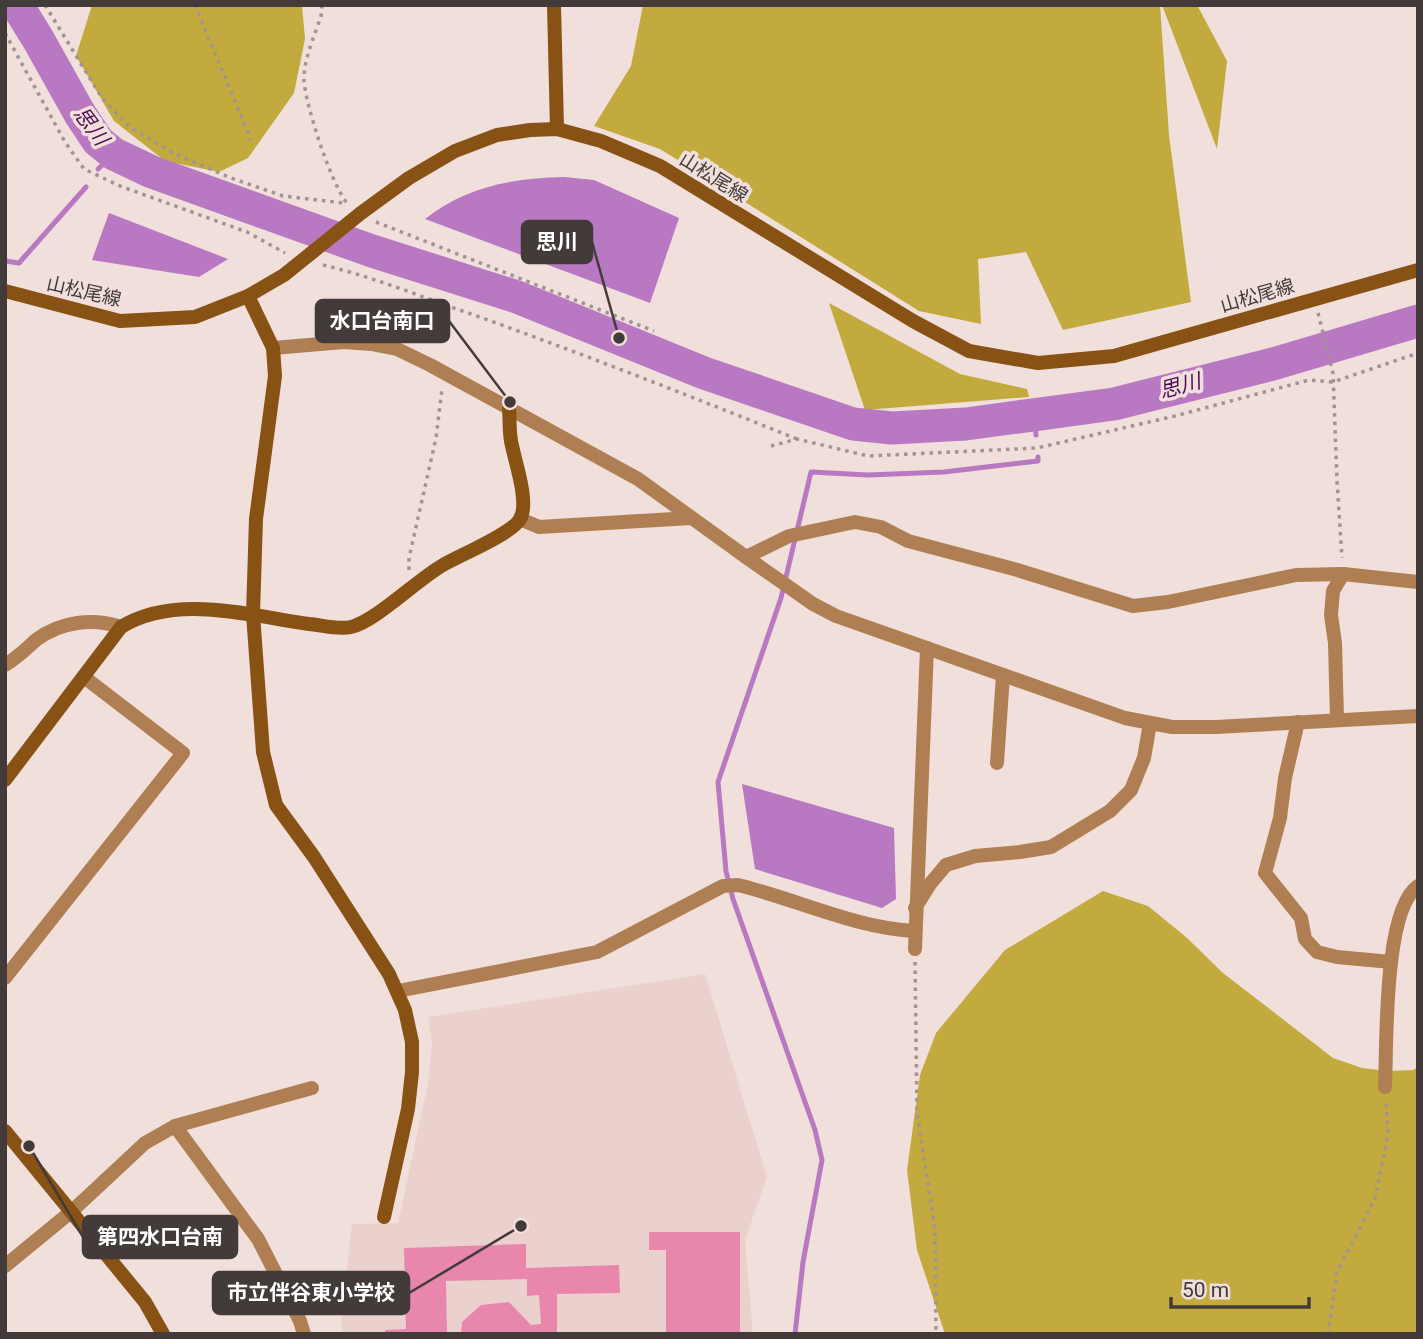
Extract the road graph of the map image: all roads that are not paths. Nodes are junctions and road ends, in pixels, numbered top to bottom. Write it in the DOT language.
graph roads {
  1 [pos="554,5"];
  2 [pos="557,129"];
  3 [pos="1418,270"];
  4 [pos="5,291"];
  5 [pos="248,296"];
  6 [pos="272,348"];
  7 [pos="509,409"];
  8 [pos="691,518"];
  9 [pos="520,519"];
  10 [pos="746,558"];
  11 [pos="1343,574"];
  12 [pos="1418,582"];
  13 [pos="253,614"];
  14 [pos="121,627"];
  15 [pos="927,648"];
  16 [pos="5,665"];
  17 [pos="1003,675"];
  18 [pos="84,677"];
  19 [pos="1417,712"];
  20 [pos="1337,719"];
  21 [pos="1298,722"];
  22 [pos="1150,723"];
  23 [pos="997,763"];
  24 [pos="5,780"];
  25 [pos="1418,886"];
  26 [pos="915,908"];
  27 [pos="915,931"];
  28 [pos="915,949"];
  29 [pos="1391,961"];
  30 [pos="5,978"];
  31 [pos="398,991"];
  32 [pos="1385,1087"];
  33 [pos="312,1088"];
  34 [pos="175,1126"];
  35 [pos="5,1131"];
  36 [pos="72,1211"];
  37 [pos="384,1217"];
  38 [pos="5,1266"];
  39 [pos="163,1334"];
  40 [pos="304,1334"];
  1 -- 2 [label="street"];
  2 -- 3 [label="street, 山松尾線"];
  2 -- 5 [label="street, 山松尾線"];
  4 -- 5 [label="street, 山松尾線"];
  5 -- 6 [label="street"];
  6 -- 7 [label="street"];
  6 -- 13 [label="street"];
  7 -- 8 [label="street"];
  7 -- 9 [label="street"];
  8 -- 9 [label="street"];
  8 -- 10 [label="street"];
  9 -- 13 [label="street"];
  10 -- 11 [label="street"];
  10 -- 15 [label="street"];
  11 -- 12 [label="street"];
  11 -- 20 [label="street"];
  13 -- 14 [label="street"];
  13 -- 31 [label="street"];
  14 -- 16 [label="street"];
  14 -- 18 [label="street"];
  15 -- 17 [label="street"];
  15 -- 26 [label="street"];
  17 -- 22 [label="street"];
  17 -- 23 [label="street"];
  18 -- 24 [label="street"];
  18 -- 30 [label="street"];
  19 -- 20 [label="street"];
  20 -- 21 [label="street"];
  21 -- 22 [label="street"];
  21 -- 29 [label="street"];
  22 -- 26 [label="street"];
  25 -- 29 [label="street"];
  26 -- 27 [label="street"];
  27 -- 28 [label="street"];
  27 -- 31 [label="street"];
  29 -- 32 [label="street"];
  31 -- 37 [label="street"];
  33 -- 34 [label="street"];
  34 -- 36 [label="street"];
  34 -- 40 [label="street"];
  35 -- 36 [label="street"];
  36 -- 38 [label="street"];
  36 -- 39 [label="street"];
}
